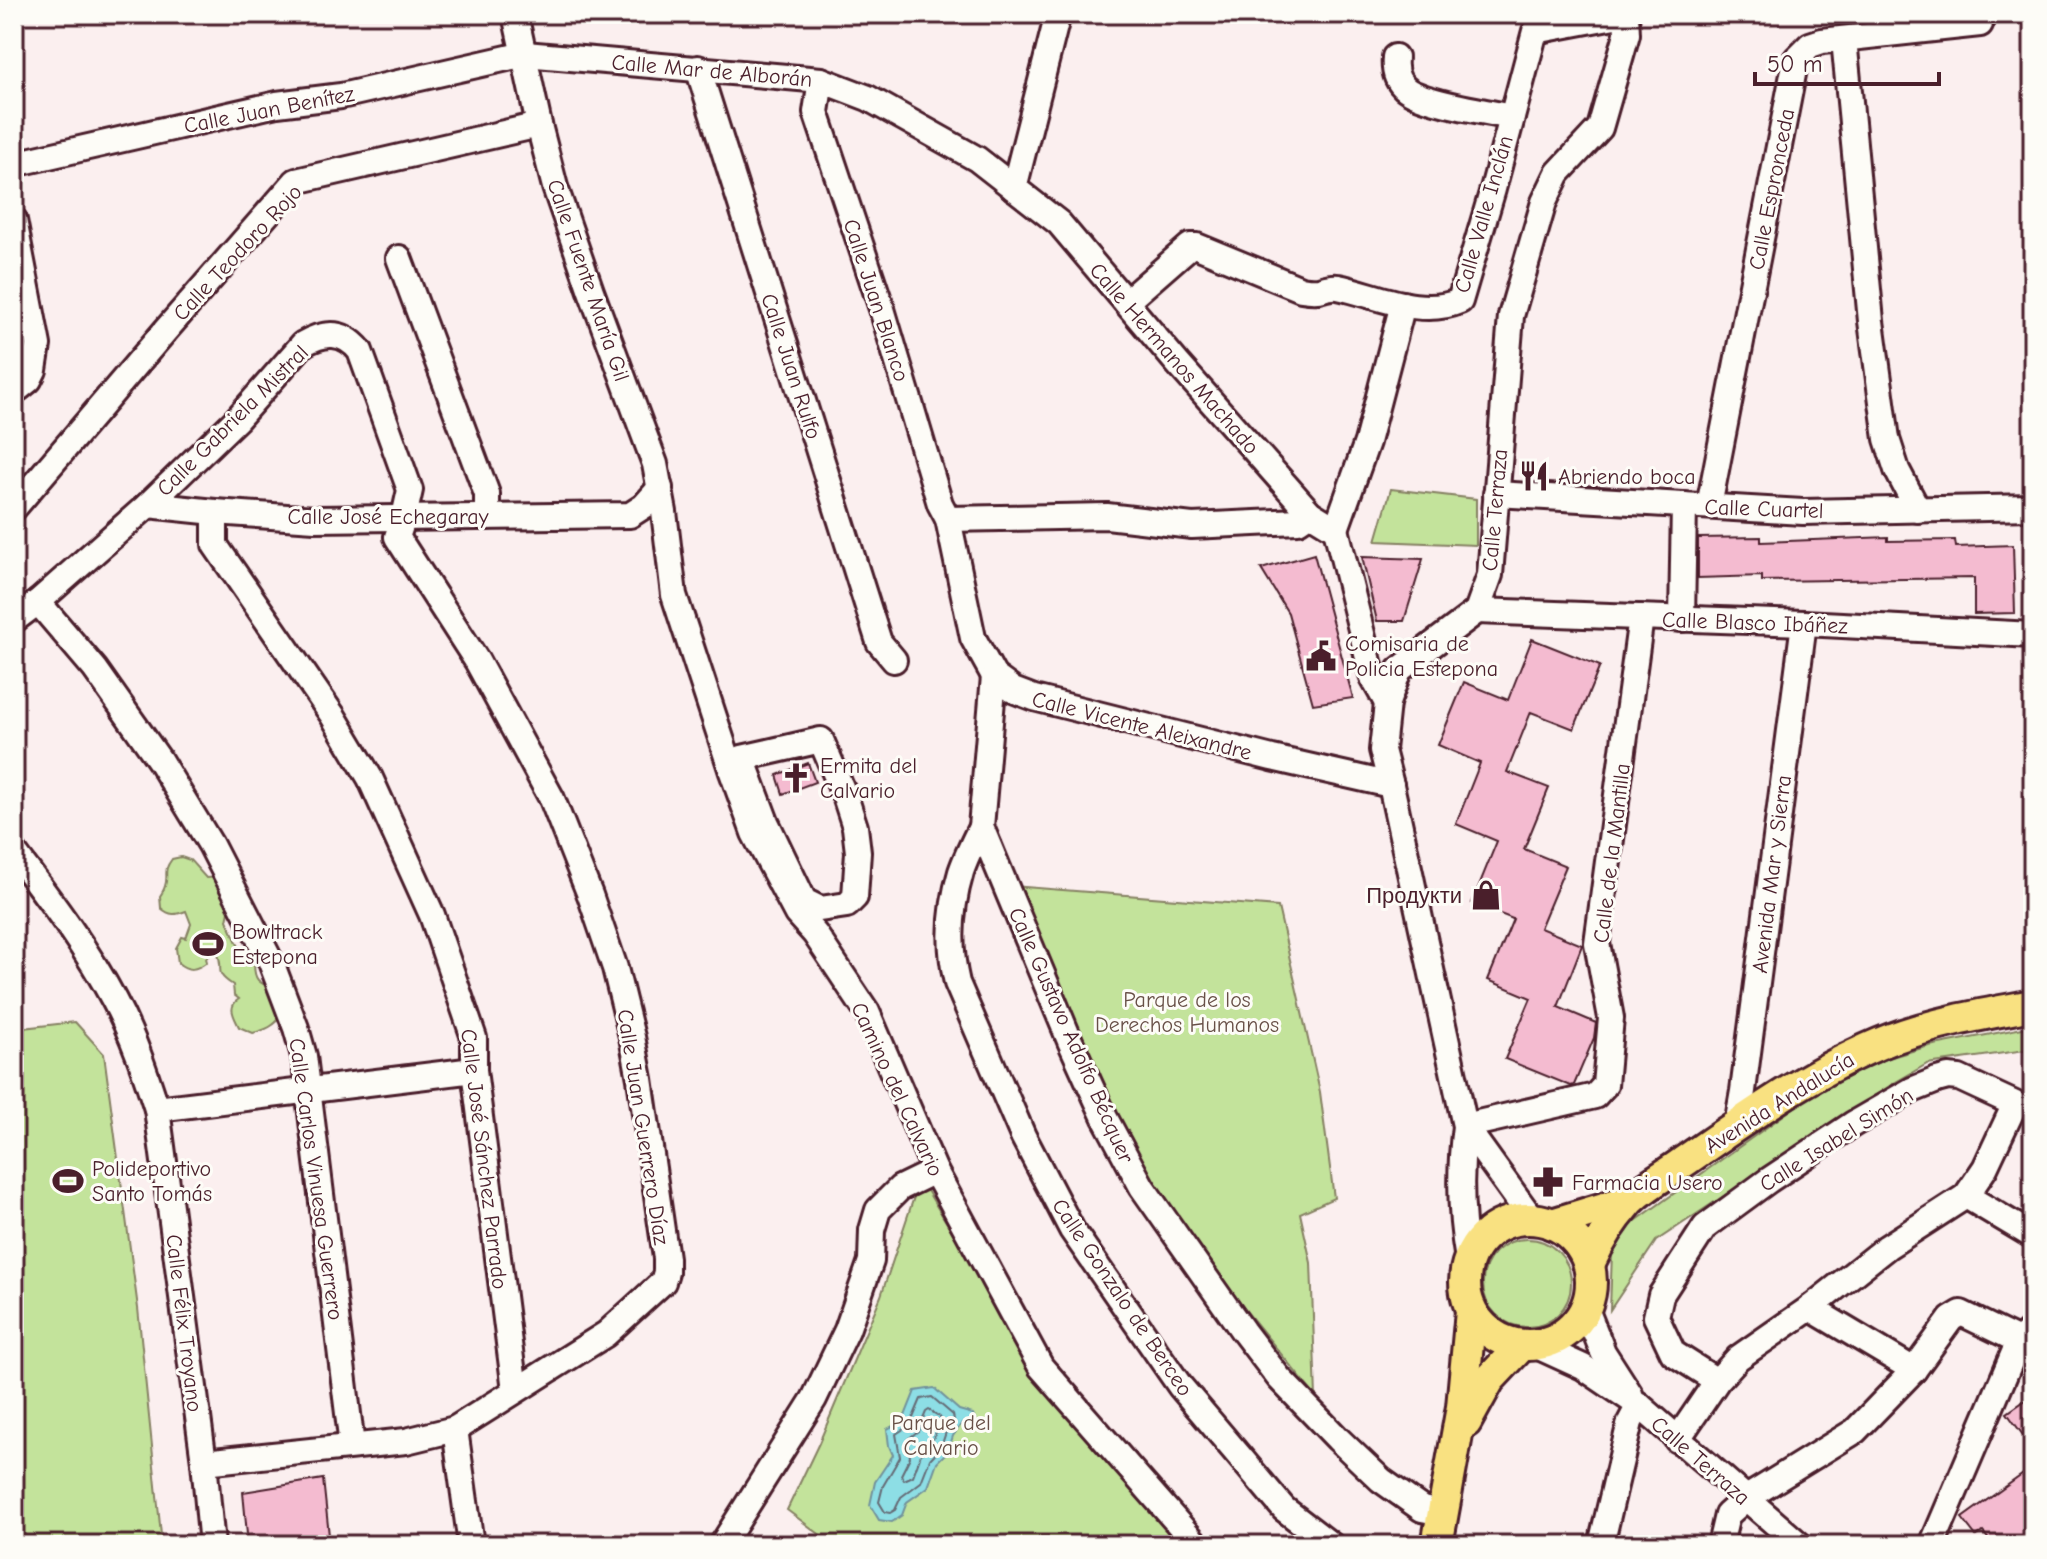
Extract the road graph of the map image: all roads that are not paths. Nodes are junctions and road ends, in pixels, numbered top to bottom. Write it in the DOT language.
graph roads {
  1 [pos="515,14"];
  2 [pos="1058,14"];
  3 [pos="1625,14"];
  4 [pos="1980,24"];
  5 [pos="1844,39"];
  6 [pos="525,54"];
  7 [pos="1395,57"];
  8 [pos="698,68"];
  9 [pos="821,80"];
  10 [pos="1512,117"];
  11 [pos="539,125"];
  12 [pos="14,164"];
  13 [pos="1014,188"];
  14 [pos="14,220"];
  15 [pos="399,258"];
  16 [pos="1126,302"];
  17 [pos="1403,304"];
  18 [pos="14,390"];
  19 [pos="660,488"];
  20 [pos="1496,494"];
  21 [pos="148,505"];
  22 [pos="1684,505"];
  23 [pos="1709,506"];
  24 [pos="2033,507"];
  25 [pos="14,508"];
  26 [pos="1918,510"];
  27 [pos="215,512"];
  28 [pos="1310,513"];
  29 [pos="630,515"];
  30 [pos="404,517"];
  31 [pos="487,517"];
  32 [pos="948,519"];
  33 [pos="1336,529"];
  34 [pos="666,544"];
  35 [pos="38,602"];
  36 [pos="1477,611"];
  37 [pos="1641,617"];
  38 [pos="1682,619"];
  39 [pos="14,620"];
  40 [pos="1804,623"];
  41 [pos="2033,635"];
  42 [pos="894,660"];
  43 [pos="994,676"];
  44 [pos="1387,703"];
  45 [pos="742,758"];
  46 [pos="1391,785"];
  47 [pos="981,827"];
  48 [pos="14,852"];
  49 [pos="2033,1005"];
  50 [pos="474,1070"];
  51 [pos="307,1091"];
  52 [pos="157,1109"];
  53 [pos="1737,1125"];
  54 [pos="1465,1126"];
  55 [pos="935,1171"];
  56 [pos="1966,1196"];
  57 [pos="1630,1200"];
  58 [pos="1542,1221"];
  59 [pos="2033,1236"];
  60 [pos="1468,1260"];
  61 [pos="1589,1264"];
  62 [pos="1810,1308"];
  63 [pos="1586,1309"];
  64 [pos="1471,1311"];
  65 [pos="2026,1335"];
  66 [pos="1529,1346"];
  67 [pos="1914,1370"];
  68 [pos="1717,1381"];
  69 [pos="515,1390"];
  70 [pos="1639,1405"];
  71 [pos="455,1429"];
  72 [pos="1677,1440"];
  73 [pos="1457,1441"];
  74 [pos="352,1446"];
  75 [pos="204,1462"];
  76 [pos="1745,1499"];
  77 [pos="1443,1513"];
  78 [pos="212,1545"];
  79 [pos="471,1545"];
  80 [pos="722,1545"];
  81 [pos="1197,1545"];
  82 [pos="1331,1545"];
  83 [pos="1437,1545"];
  84 [pos="1601,1545"];
  85 [pos="1720,1545"];
  86 [pos="1800,1545"];
  87 [pos="1932,1545"];
  1 -- 6 [label="street, Calle Fuente María Gil"];
  2 -- 13 [label="street"];
  3 -- 10 [label="street, Calle Valle Inclán"];
  3 -- 20 [label="street, Calle Terraza"];
  4 -- 5 [label="street, Calle Espronceda"];
  5 -- 23 [label="street, Calle Espronceda"];
  5 -- 26 [label="street"];
  6 -- 8 [label="street, Calle Mar de Alborán"];
  6 -- 11 [label="street, Calle Fuente María Gil"];
  6 -- 12 [label="street, Calle Juan Benítez"];
  7 -- 10 [label="street"];
  8 -- 9 [label="street, Calle Mar de Alborán"];
  8 -- 42 [label="street, Calle Juan Rulfo"];
  9 -- 13 [label="street, Calle Mar de Alborán"];
  9 -- 32 [label="street, Calle Juan Blanco"];
  10 -- 17 [label="street, Calle Valle Inclán"];
  11 -- 19 [label="street, Calle Fuente María Gil"];
  11 -- 25 [label="street, Calle Teodoro Rojo"];
  13 -- 16 [label="street, Calle Hermanos Machado"];
  14 -- 18 [label="street"];
  15 -- 31 [label="street"];
  16 -- 17 [label="street"];
  16 -- 28 [label="street, Calle Hermanos Machado"];
  17 -- 33 [label="street"];
  19 -- 29 [label="street"];
  19 -- 34 [label="street, Calle Fuente María Gil"];
  20 -- 22 [label="street, Calle Cuartel"];
  20 -- 36 [label="street, Calle Terraza"];
  21 -- 27 [label="street, Calle José Echegaray"];
  21 -- 30 [label="street, Calle Gabriela Mistral"];
  21 -- 35 [label="street, Calle Gabriela Mistral"];
  22 -- 23 [label="street, Calle Cuartel"];
  22 -- 38 [label="street"];
  23 -- 26 [label="street, Calle Cuartel"];
  24 -- 26 [label="street, Calle Cuartel"];
  27 -- 30 [label="street, Calle José Echegaray"];
  27 -- 50 [label="street, Calle José Sánchez Parrado"];
  28 -- 32 [label="street"];
  28 -- 33 [label="street, Calle Hermanos Machado"];
  29 -- 31 [label="street, Calle José Echegaray"];
  29 -- 34 [label="street"];
  30 -- 31 [label="street, Calle José Echegaray"];
  30 -- 69 [label="street, Calle Juan Guerrero Díaz"];
  32 -- 43 [label="street"];
  33 -- 44 [label="street"];
  34 -- 55 [label="street, Camino del Calvario"];
  35 -- 39 [label="street, Calle Gabriela Mistral"];
  35 -- 51 [label="street, Calle Carlos Vinuesa Guerrero"];
  36 -- 37 [label="street, Calle Blasco Ibáñez"];
  36 -- 44 [label="street"];
  37 -- 38 [label="street, Calle Blasco Ibáñez"];
  37 -- 54 [label="street, Calle de la Mantilla"];
  38 -- 40 [label="street, Calle Blasco Ibáñez"];
  40 -- 41 [label="street, Calle Blasco Ibáñez"];
  40 -- 53 [label="street, Avenida Mar y Sierra"];
  43 -- 46 [label="street, Calle Vicente Aleixandre"];
  43 -- 47 [label="street, Calle Gustavo Adolfo Bécquer"];
  44 -- 46 [label="street"];
  45 -- 45 [label="street"];
  46 -- 54 [label="street"];
  47 -- 77 [label="street, Calle Gustavo Adolfo Bécquer"];
  47 -- 82 [label="street, Calle Gonzalo de Berceo"];
  48 -- 52 [label="street, Calle Félix Troyano"];
  49 -- 53 [label="main road, Avenida Andalucía"];
  50 -- 51 [label="street"];
  50 -- 69 [label="street, Calle José Sánchez Parrado"];
  51 -- 52 [label="street"];
  51 -- 74 [label="street, Calle Carlos Vinuesa Guerrero"];
  52 -- 75 [label="street, Calle Félix Troyano"];
  53 -- 57 [label="main road, Avenida Andalucía"];
  54 -- 58 [label="street"];
  54 -- 60 [label="street"];
  55 -- 80 [label="street"];
  55 -- 81 [label="street, Camino del Calvario"];
  56 -- 59 [label="street"];
  56 -- 62 [label="street, Calle Isabel Simón"];
  56 -- 68 [label="street, Calle Isabel Simón"];
  57 -- 58 [label="main road, Avenida Andalucía"];
  57 -- 61 [label="main road, Avenida Andalucía"];
  58 -- 60 [label="main road"];
  58 -- 61 [label="main road"];
  60 -- 64 [label="main road"];
  61 -- 63 [label="main road"];
  62 -- 67 [label="street"];
  62 -- 68 [label="street, Calle Isabel Simón"];
  63 -- 66 [label="main road"];
  63 -- 70 [label="street, Calle Terraza"];
  64 -- 66 [label="main road"];
  64 -- 73 [label="main road"];
  65 -- 67 [label="street"];
  65 -- 87 [label="street"];
  66 -- 70 [label="street, Calle Terraza"];
  66 -- 73 [label="main road"];
  67 -- 76 [label="street"];
  68 -- 72 [label="street, Calle Isabel Simón"];
  69 -- 71 [label="street, Calle Juan Guerrero Díaz"];
  70 -- 72 [label="street, Calle Terraza"];
  70 -- 84 [label="street"];
  71 -- 74 [label="street, Calle Juan Guerrero Díaz"];
  71 -- 79 [label="street"];
  72 -- 76 [label="street, Calle Terraza"];
  73 -- 77 [label="main road"];
  74 -- 75 [label="street, Calle Juan Guerrero Díaz"];
  75 -- 78 [label="street, Calle Félix Troyano"];
  76 -- 85 [label="street"];
  76 -- 86 [label="street, Calle Terraza"];
  77 -- 83 [label="main road"];
}
